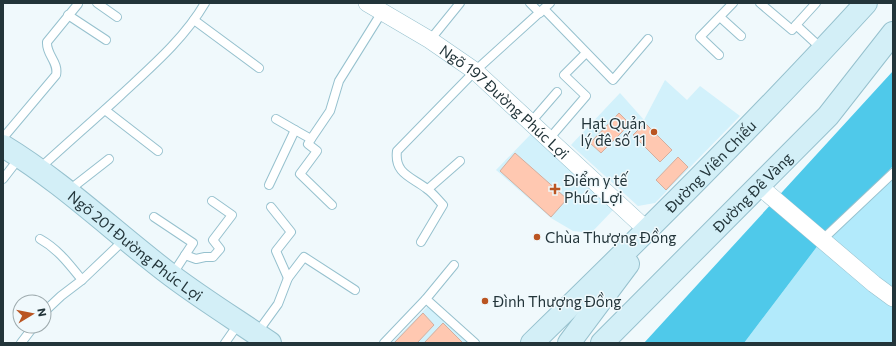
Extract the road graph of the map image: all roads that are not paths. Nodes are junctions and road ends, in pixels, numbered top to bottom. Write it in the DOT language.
graph roads {
  1 [pos="78,3"];
  2 [pos="98,3"];
  3 [pos="205,3"];
  4 [pos="367,3"];
  5 [pos="460,3"];
  6 [pos="530,3"];
  7 [pos="550,3"];
  8 [pos="733,3"];
  9 [pos="760,3"];
  10 [pos="816,3"];
  11 [pos="866,3"];
  12 [pos="542,11"];
  13 [pos="382,12"];
  14 [pos="68,15"];
  15 [pos="116,16"];
  16 [pos="720,17"];
  17 [pos="194,20"];
  18 [pos="796,25"];
  19 [pos="893,33"];
  20 [pos="741,36"];
  21 [pos="648,39"];
  22 [pos="106,40"];
  23 [pos="430,40"];
  24 [pos="823,50"];
  25 [pos="586,52"];
  26 [pos="719,55"];
  27 [pos="259,68"];
  28 [pos="475,71"];
  29 [pos="557,92"];
  30 [pos="105,110"];
  31 [pos="276,119"];
  32 [pos="530,122"];
  33 [pos="295,130"];
  34 [pos="3,138"];
  35 [pos="311,139"];
  36 [pos="549,139"];
  37 [pos="12,151"];
  38 [pos="158,152"];
  39 [pos="109,159"];
  40 [pos="460,161"];
  41 [pos="39,169"];
  42 [pos="893,173"];
  43 [pos="3,179"];
  44 [pos="269,185"];
  45 [pos="759,186"];
  46 [pos="428,189"];
  47 [pos="67,191"];
  48 [pos="212,201"];
  49 [pos="332,205"];
  50 [pos="271,207"];
  51 [pos="154,217"];
  52 [pos="648,231"];
  53 [pos="40,239"];
  54 [pos="126,239"];
  55 [pos="822,240"];
  56 [pos="421,242"];
  57 [pos="185,255"];
  58 [pos="454,266"];
  59 [pos="172,276"];
  60 [pos="288,278"];
  61 [pos="82,280"];
  62 [pos="355,290"];
  63 [pos="893,298"];
  64 [pos="426,299"];
  65 [pos="52,304"];
  66 [pos="255,333"];
  67 [pos="225,343"];
  68 [pos="384,343"];
  69 [pos="475,343"];
  70 [pos="532,343"];
  71 [pos="569,343"];
  72 [pos="602,343"];
  1 -- 14 [label="lane"];
  2 -- 15 [label="lane"];
  3 -- 17 [label="lane"];
  4 -- 13 [label="street, Ngõ 197 Đường Phúc Lợi"];
  5 -- 23 [label="lane"];
  6 -- 12 [label="lane"];
  7 -- 12 [label="lane"];
  8 -- 16 [label="lane"];
  9 -- 18 [label="lane"];
  10 -- 18 [label="lane"];
  11 -- 24 [label="main road, Đường Viên Chiếu"];
  12 -- 25 [label="lane"];
  12 -- 28 [label="lane"];
  13 -- 23 [label="street, Ngõ 197 Đường Phúc Lợi"];
  13 -- 35 [label="lane"];
  14 -- 22 [label="lane"];
  14 -- 34 [label="lane"];
  16 -- 20 [label="lane"];
  16 -- 26 [label="lane"];
  17 -- 27 [label="lane"];
  17 -- 30 [label="lane"];
  18 -- 24 [label="lane"];
  19 -- 45 [label="main road, Đường Đê Vàng"];
  21 -- 25 [label="lane"];
  23 -- 28 [label="street, Ngõ 197 Đường Phúc Lợi"];
  24 -- 52 [label="main road, Đường Viên Chiếu"];
  25 -- 36 [label="lane"];
  28 -- 32 [label="street, Ngõ 197 Đường Phúc Lợi"];
  28 -- 46 [label="lane"];
  29 -- 32 [label="lane"];
  30 -- 38 [label="lane"];
  30 -- 41 [label="lane"];
  31 -- 33 [label="lane"];
  32 -- 36 [label="street, Ngõ 197 Đường Phúc Lợi"];
  33 -- 35 [label="lane"];
  33 -- 44 [label="lane"];
  35 -- 49 [label="lane"];
  36 -- 52 [label="street, Ngõ 197 Đường Phúc Lợi"];
  37 -- 41 [label="main road, Ngõ 201 Đường Phúc Lợi"];
  37 -- 43 [label="lane"];
  39 -- 47 [label="lane"];
  40 -- 46 [label="lane"];
  41 -- 47 [label="main road, Ngõ 201 Đường Phúc Lợi"];
  42 -- 55 [label="lane"];
  45 -- 55 [label="street"];
  45 -- 72 [label="main road, Đường Đê Vàng"];
  46 -- 56 [label="lane"];
  47 -- 54 [label="main road, Ngõ 201 Đường Phúc Lợi"];
  48 -- 57 [label="lane"];
  50 -- 60 [label="lane"];
  51 -- 57 [label="lane"];
  52 -- 70 [label="main road, Đường Viên Chiếu"];
  52 -- 71 [label="main road"];
  53 -- 61 [label="lane"];
  54 -- 59 [label="main road, Ngõ 201 Đường Phúc Lợi"];
  54 -- 61 [label="lane"];
  55 -- 63 [label="street"];
  57 -- 59 [label="lane"];
  58 -- 64 [label="lane"];
  59 -- 66 [label="main road, Ngõ 201 Đường Phúc Lợi"];
  60 -- 62 [label="lane"];
  60 -- 66 [label="lane"];
  61 -- 65 [label="lane"];
  64 -- 68 [label="lane"];
  64 -- 69 [label="lane"];
  66 -- 67 [label="lane"];
}
